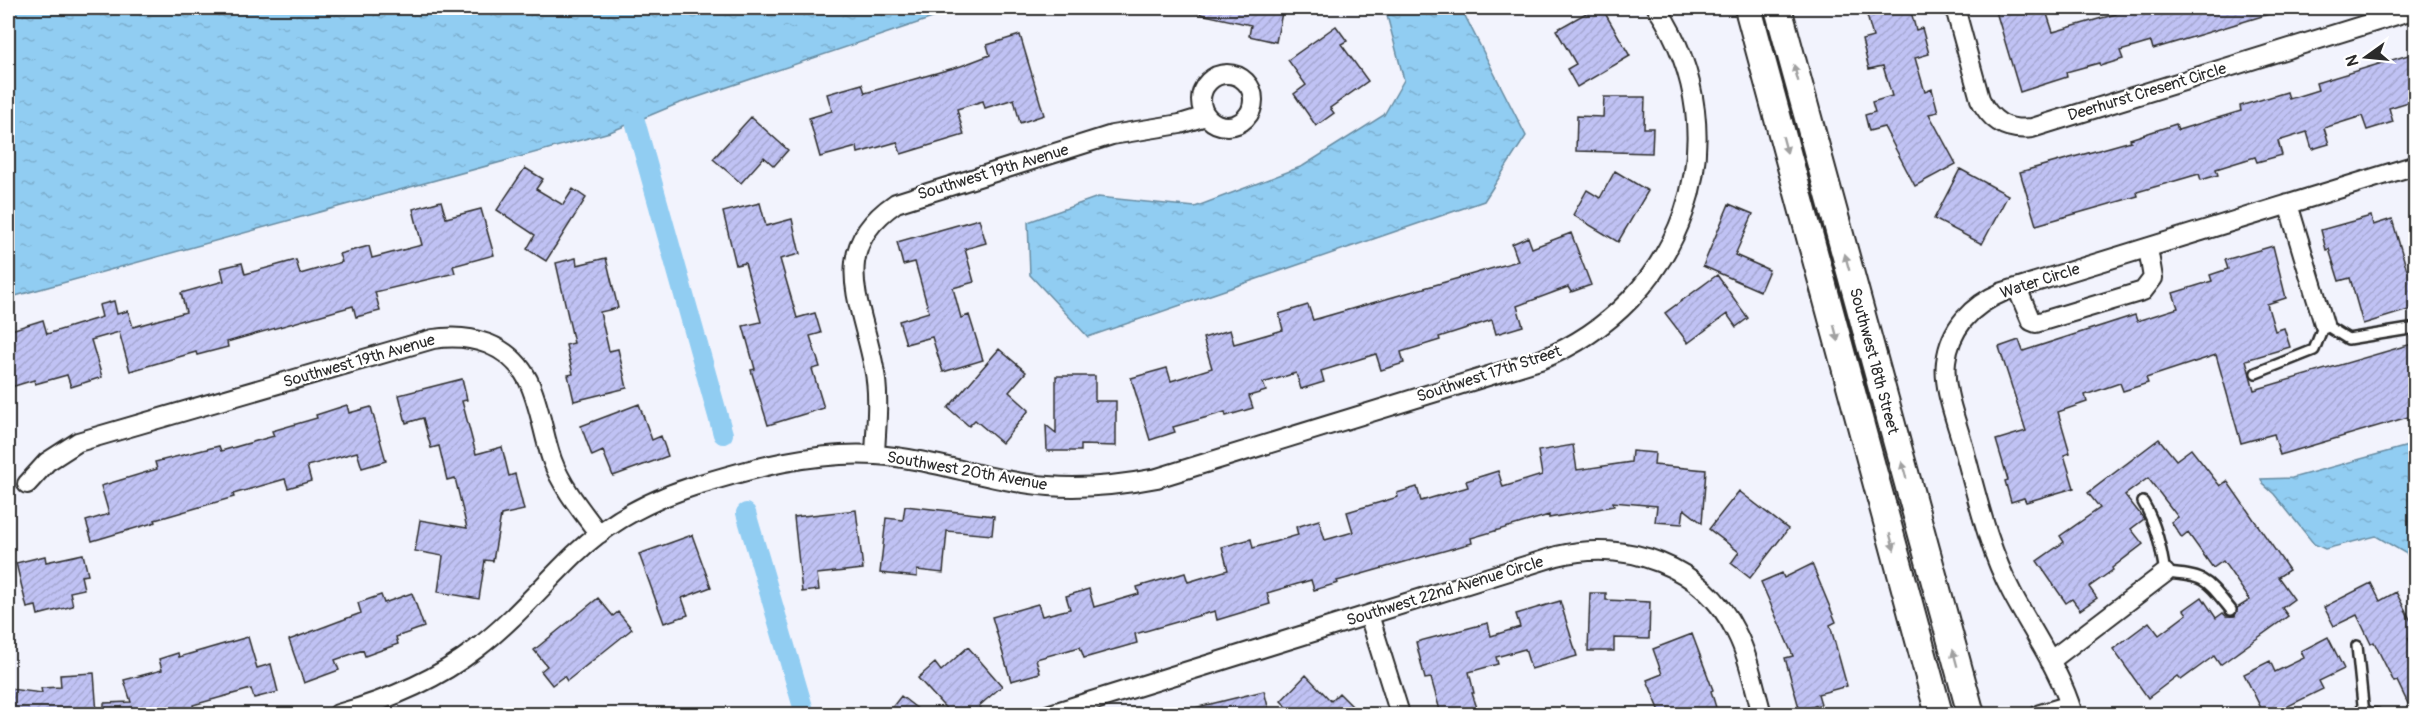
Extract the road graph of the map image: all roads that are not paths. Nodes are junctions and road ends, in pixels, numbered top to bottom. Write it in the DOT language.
graph roads {
  1 [pos="1657,8"];
  2 [pos="1748,8"];
  3 [pos="1778,8"];
  4 [pos="1955,8"];
  5 [pos="2415,9"];
  6 [pos="1206,116"];
  7 [pos="2415,165"];
  8 [pos="2288,204"];
  9 [pos="2148,248"];
  10 [pos="2017,288"];
  11 [pos="2324,324"];
  12 [pos="2410,329"];
  13 [pos="2256,373"];
  14 [pos="1410,400"];
  15 [pos="875,455"];
  16 [pos="27,484"];
  17 [pos="2143,502"];
  18 [pos="598,534"];
  19 [pos="2164,573"];
  20 [pos="2230,610"];
  21 [pos="1369,615"];
  22 [pos="2357,646"];
  23 [pos="2050,661"];
  24 [pos="2071,710"];
  25 [pos="338,714"];
  26 [pos="1050,714"];
  27 [pos="1400,714"];
  28 [pos="1762,714"];
  29 [pos="1939,714"];
  30 [pos="1971,714"];
  31 [pos="2040,714"];
  32 [pos="2363,714"];
  33 [pos="2377,714"];
  1 -- 14 [label="street, Southwest 17th Street"];
  2 -- 29 [label="main road, Southwest 18th Street, one-way"];
  30 -- 3 [label="main road, Southwest 18th Street, one-way"];
  4 -- 5 [label="street, Deerhurst Cresent Circle"];
  6 -- 15 [label="street, Southwest 19th Avenue"];
  7 -- 8 [label="street, Water Circle"];
  8 -- 9 [label="street, Water Circle"];
  8 -- 11 [label="street"];
  9 -- 10 [label="street, Water Circle"];
  9 -- 10 [label="street"];
  10 -- 23 [label="street, Water Circle"];
  11 -- 12 [label="lane"];
  11 -- 13 [label="lane"];
  14 -- 15 [label="street, Southwest 20th Avenue"];
  15 -- 18 [label="street, Southwest 20th Avenue"];
  16 -- 18 [label="street, Southwest 19th Avenue"];
  17 -- 19 [label="lane"];
  18 -- 25 [label="street, Southwest 20th Avenue"];
  19 -- 20 [label="lane"];
  19 -- 23 [label="street"];
  21 -- 26 [label="street, Southwest 22nd Avenue Circle"];
  21 -- 27 [label="street"];
  21 -- 28 [label="street, Southwest 22nd Avenue Circle"];
  22 -- 32 [label="lane"];
  23 -- 24 [label="street, Water Circle"];
  24 -- 31 [label="street, Water Circle"];
  32 -- 33 [label="lane"];
}
